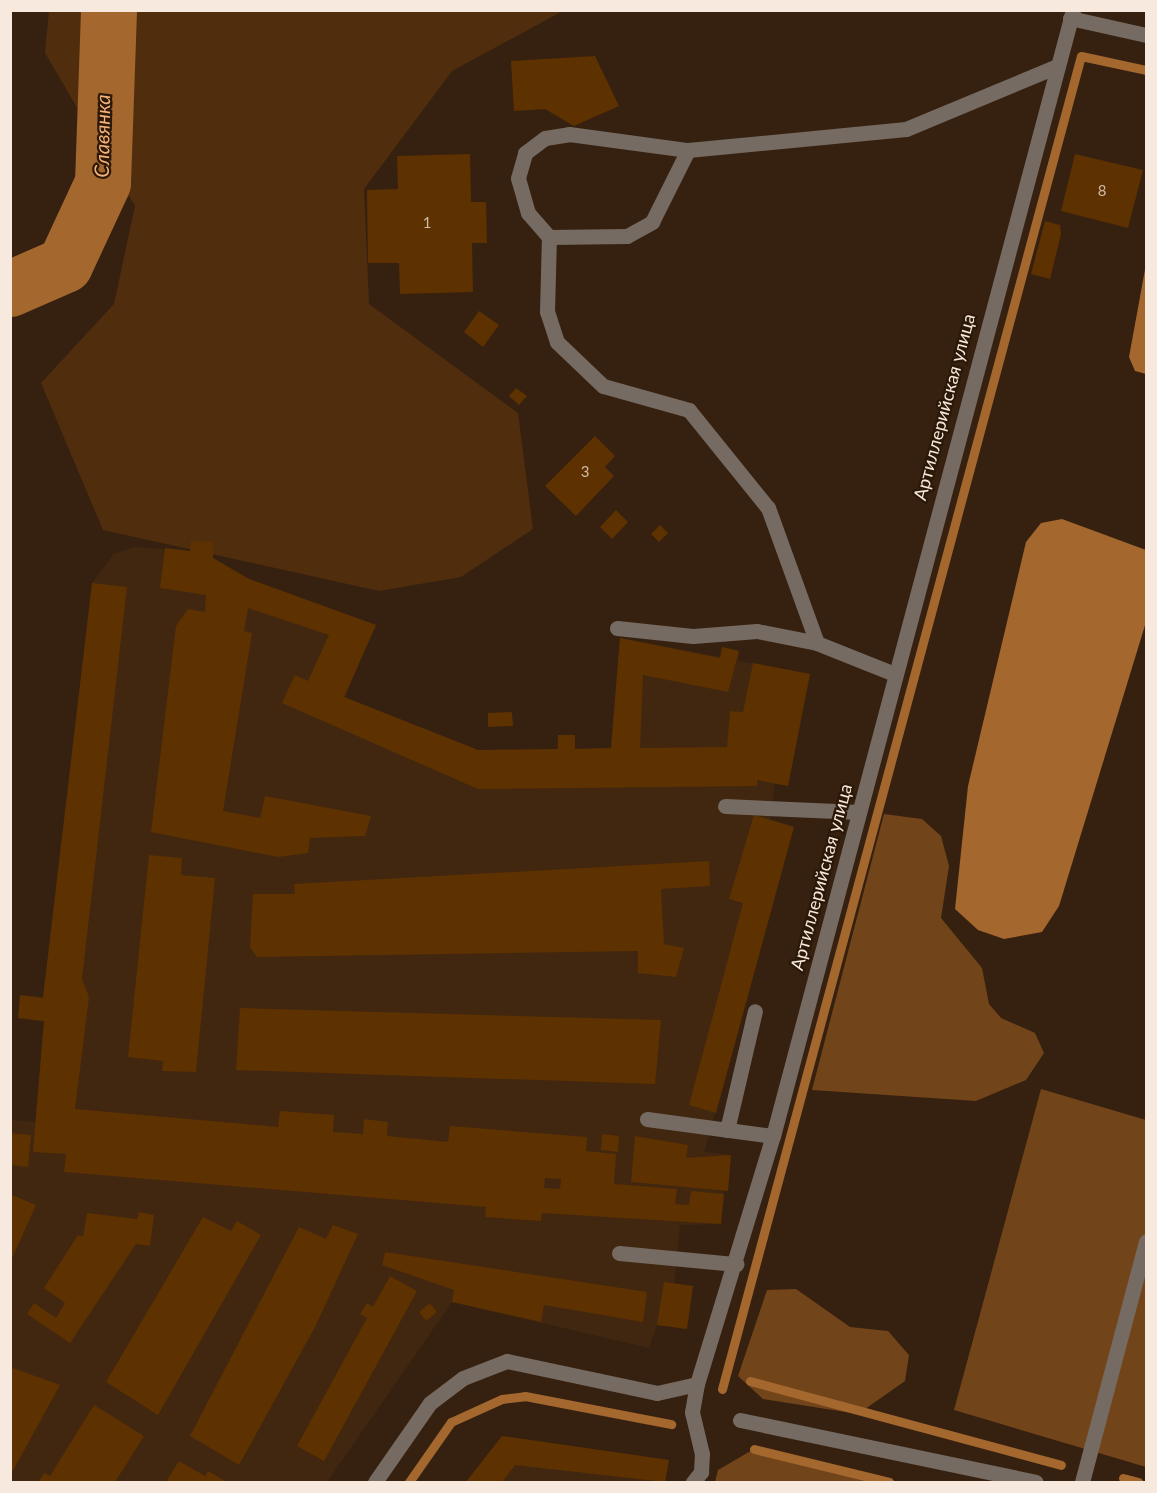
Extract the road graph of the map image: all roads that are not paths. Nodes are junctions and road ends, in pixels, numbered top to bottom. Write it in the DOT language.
graph roads {
  1 [pos="1072,14"];
  2 [pos="1146,35"];
  3 [pos="1057,66"];
  4 [pos="688,150"];
  5 [pos="549,237"];
  6 [pos="617,628"];
  7 [pos="818,643"];
  8 [pos="892,673"];
  9 [pos="725,806"];
  10 [pos="859,812"];
  11 [pos="755,1011"];
  12 [pos="647,1119"];
  13 [pos="727,1130"];
  14 [pos="773,1136"];
  15 [pos="1146,1241"];
  16 [pos="619,1253"];
  17 [pos="736,1264"];
  18 [pos="697,1384"];
  19 [pos="740,1420"];
  20 [pos="375,1482"];
  21 [pos="693,1482"];
  22 [pos="1036,1482"];
  23 [pos="1082,1482"];
  1 -- 2 [label="street"];
  1 -- 3 [label="street, Артиллерийская улица"];
  3 -- 4 [label="street"];
  3 -- 8 [label="street, Артиллерийская улица"];
  4 -- 5 [label="street"];
  4 -- 5 [label="street"];
  5 -- 7 [label="street"];
  6 -- 7 [label="street"];
  7 -- 8 [label="street"];
  8 -- 10 [label="street, Артиллерийская улица"];
  9 -- 10 [label="street"];
  10 -- 14 [label="street, Артиллерийская улица"];
  11 -- 13 [label="street"];
  12 -- 13 [label="street"];
  13 -- 14 [label="street"];
  14 -- 17 [label="street, Артиллерийская улица"];
  15 -- 23 [label="street"];
  16 -- 17 [label="street"];
  17 -- 18 [label="street, Артиллерийская улица"];
  18 -- 20 [label="street"];
  18 -- 21 [label="street, Артиллерийская улица"];
  19 -- 22 [label="street"];
}
